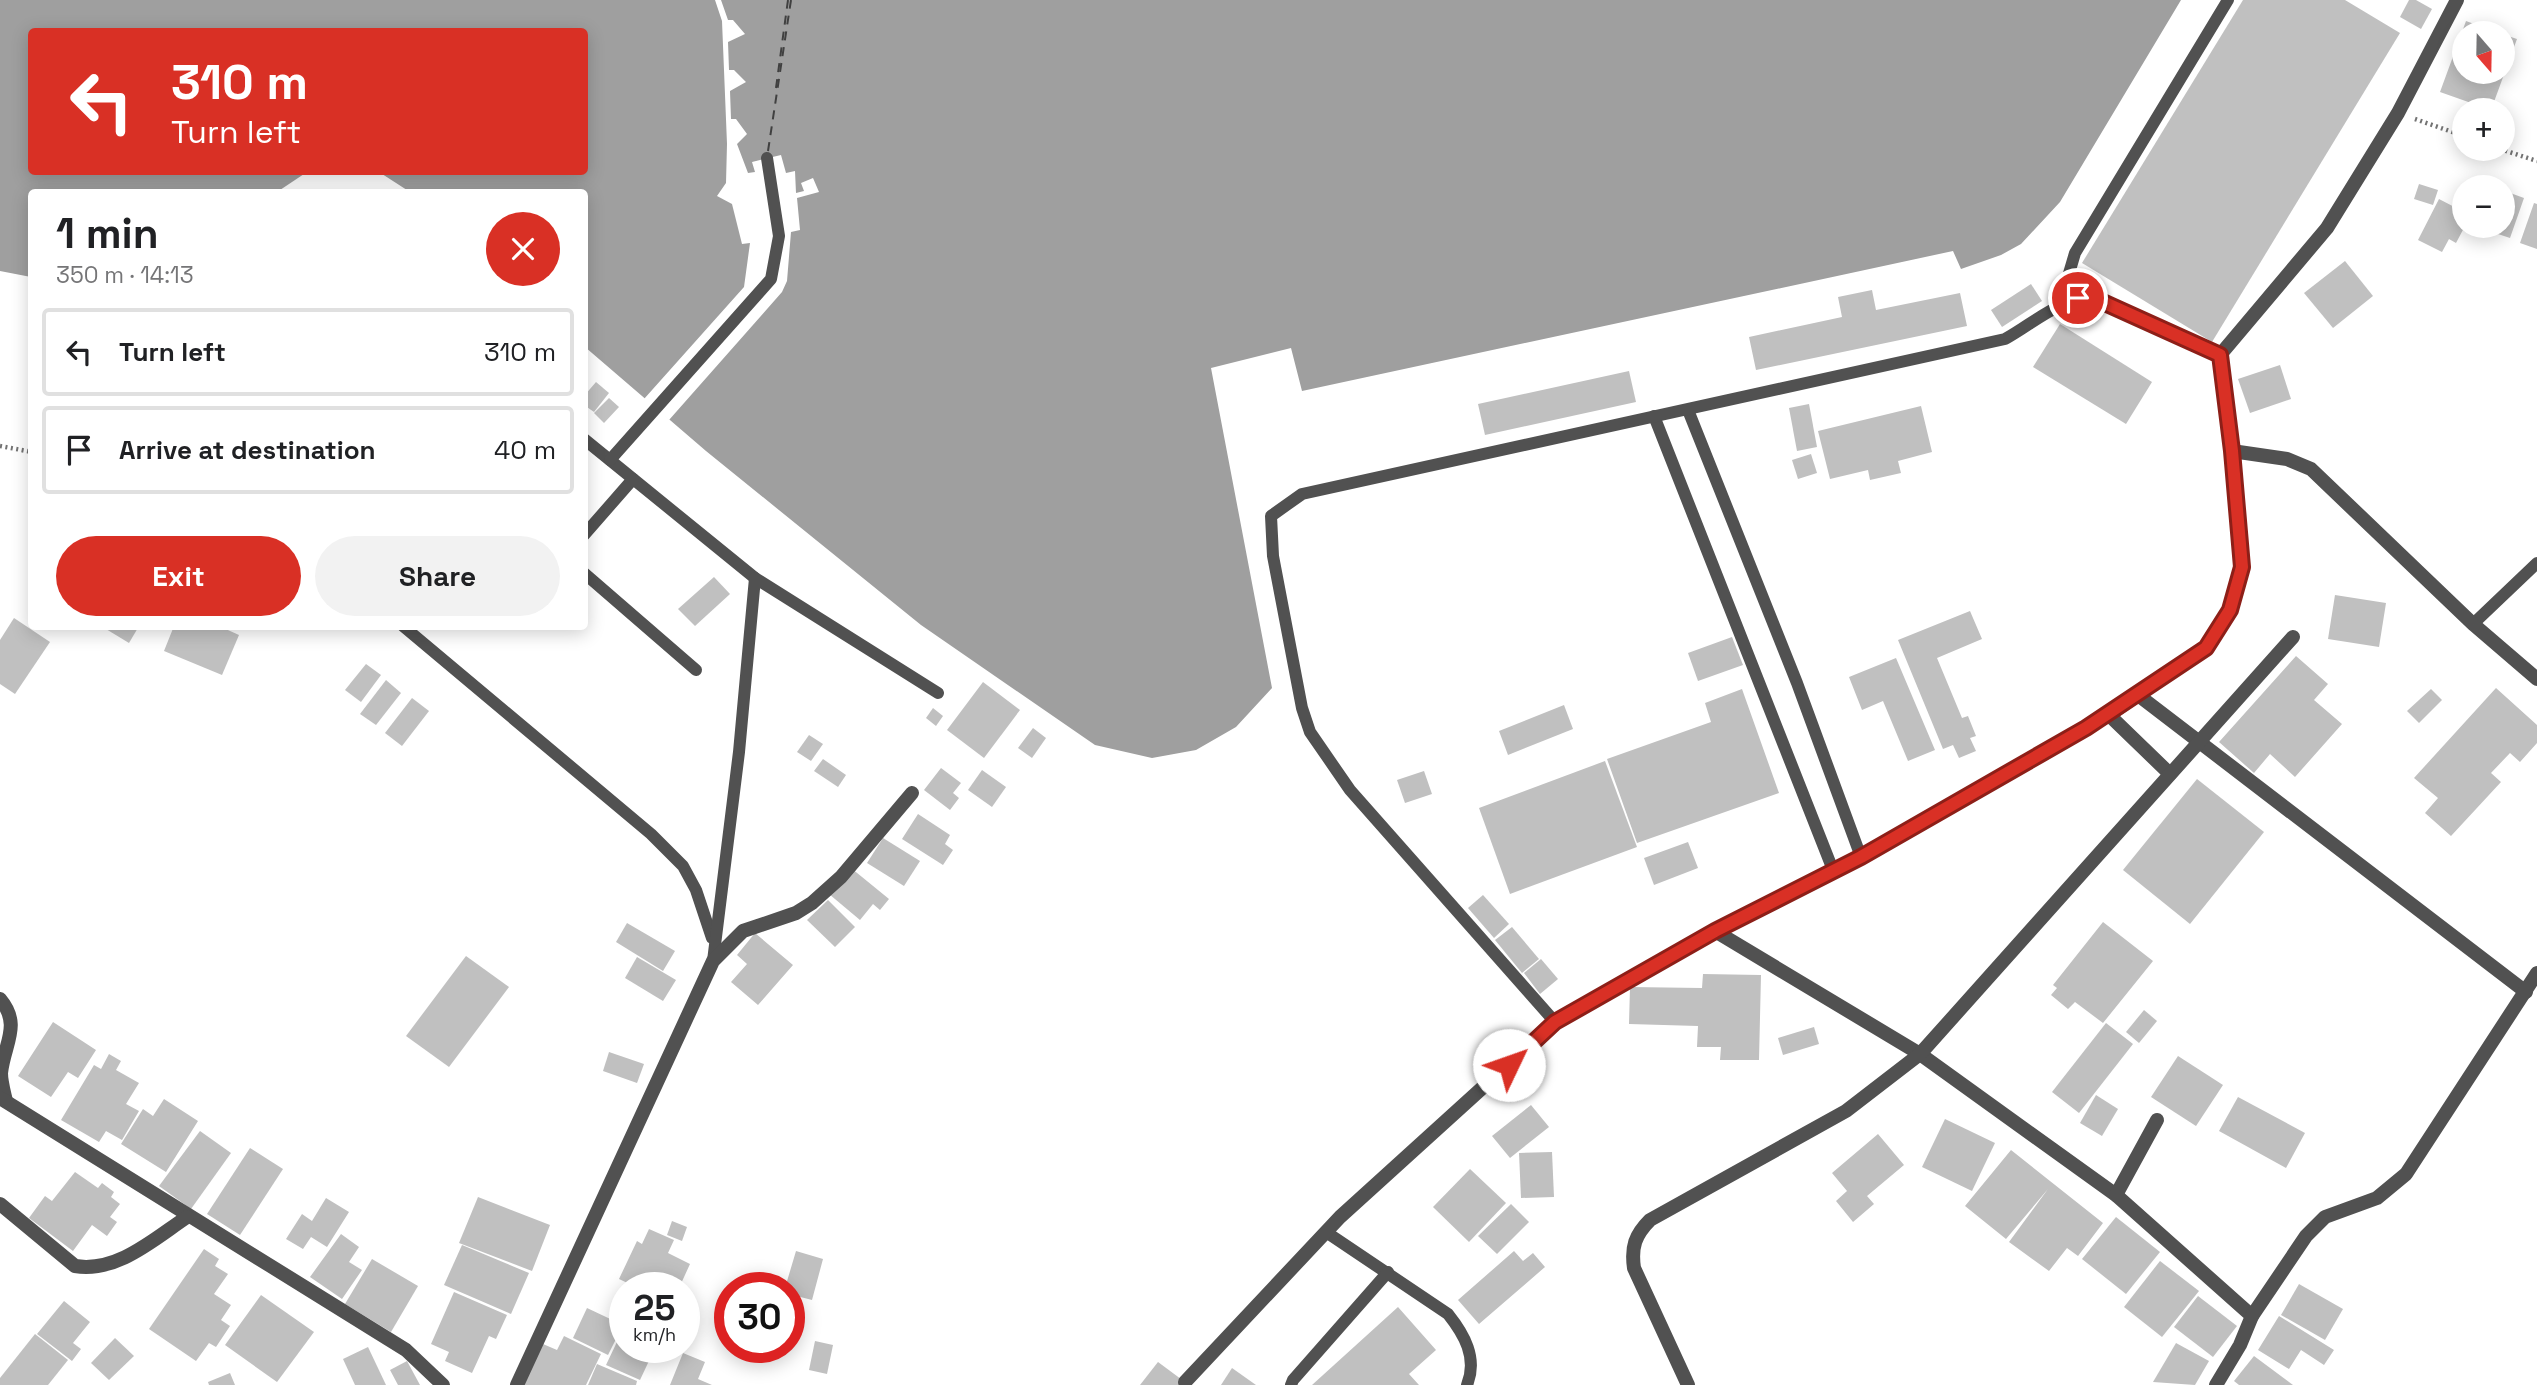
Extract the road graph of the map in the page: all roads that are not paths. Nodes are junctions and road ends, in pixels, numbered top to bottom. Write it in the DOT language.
graph roads {
  1 [pos="2228,0"];
  2 [pos="2457,0"];
  3 [pos="767,158"];
  4 [pos="2060,304"];
  5 [pos="2220,355"];
  6 [pos="1688,410"];
  7 [pos="1654,416"];
  8 [pos="588,442"];
  9 [pos="2232,451"];
  10 [pos="610,460"];
  11 [pos="633,479"];
  12 [pos="588,530"];
  13 [pos="2537,563"];
  14 [pos="588,576"];
  15 [pos="755,578"];
  16 [pos="2473,624"];
  17 [pos="408,630"];
  18 [pos="2293,637"];
  19 [pos="695,670"];
  20 [pos="2537,679"];
  21 [pos="938,693"];
  22 [pos="2138,695"];
  23 [pos="2109,715"];
  24 [pos="2199,743"];
  25 [pos="2170,774"];
  26 [pos="912,793"];
  27 [pos="1861,857"];
  28 [pos="1833,870"];
  29 [pos="1715,931"];
  30 [pos="713,942"];
  31 [pos="713,961"];
  32 [pos="2537,973"];
  33 [pos="2526,992"];
  34 [pos="0,999"];
  35 [pos="1555,1022"];
  36 [pos="1920,1054"];
  37 [pos="3,1100"];
  38 [pos="2157,1121"];
  39 [pos="2116,1195"];
  40 [pos="0,1204"];
  41 [pos="187,1217"];
  42 [pos="1326,1232"];
  43 [pos="1388,1272"];
  44 [pos="2252,1316"];
  45 [pos="1185,1382"];
  46 [pos="443,1385"];
  47 [pos="517,1385"];
  48 [pos="1291,1385"];
  49 [pos="1467,1385"];
  50 [pos="1688,1385"];
  51 [pos="2216,1385"];
  1 -- 4 [label="lane"];
  2 -- 5 [label="street"];
  3 -- 10 [label="lane"];
  4 -- 5 [label="lane"];
  4 -- 6 [label="lane"];
  5 -- 9 [label="street"];
  6 -- 7 [label="lane"];
  6 -- 27 [label="lane"];
  7 -- 28 [label="lane"];
  7 -- 35 [label="lane"];
  8 -- 10 [label="lane"];
  9 -- 16 [label="street"];
  9 -- 22 [label="street"];
  10 -- 11 [label="lane"];
  11 -- 12 [label="lane"];
  11 -- 15 [label="lane"];
  13 -- 16 [label="lane"];
  14 -- 19 [label="lane"];
  15 -- 21 [label="lane"];
  15 -- 30 [label="lane"];
  16 -- 20 [label="street"];
  17 -- 30 [label="lane"];
  18 -- 24 [label="street"];
  22 -- 23 [label="street"];
  22 -- 24 [label="street"];
  23 -- 25 [label="street"];
  23 -- 27 [label="street"];
  24 -- 25 [label="street"];
  24 -- 33 [label="street"];
  25 -- 36 [label="street"];
  26 -- 31 [label="street"];
  27 -- 28 [label="street"];
  28 -- 29 [label="street"];
  29 -- 35 [label="street"];
  29 -- 36 [label="street"];
  30 -- 31 [label="lane"];
  31 -- 47 [label="street"];
  32 -- 33 [label="street"];
  33 -- 44 [label="street"];
  34 -- 37 [label="street"];
  35 -- 42 [label="street"];
  36 -- 39 [label="street"];
  36 -- 50 [label="street"];
  37 -- 41 [label="street"];
  38 -- 39 [label="street"];
  39 -- 44 [label="street"];
  40 -- 41 [label="street"];
  41 -- 46 [label="street"];
  42 -- 43 [label="lane"];
  42 -- 45 [label="street"];
  43 -- 48 [label="lane"];
  43 -- 49 [label="lane"];
  44 -- 51 [label="street"];
}
